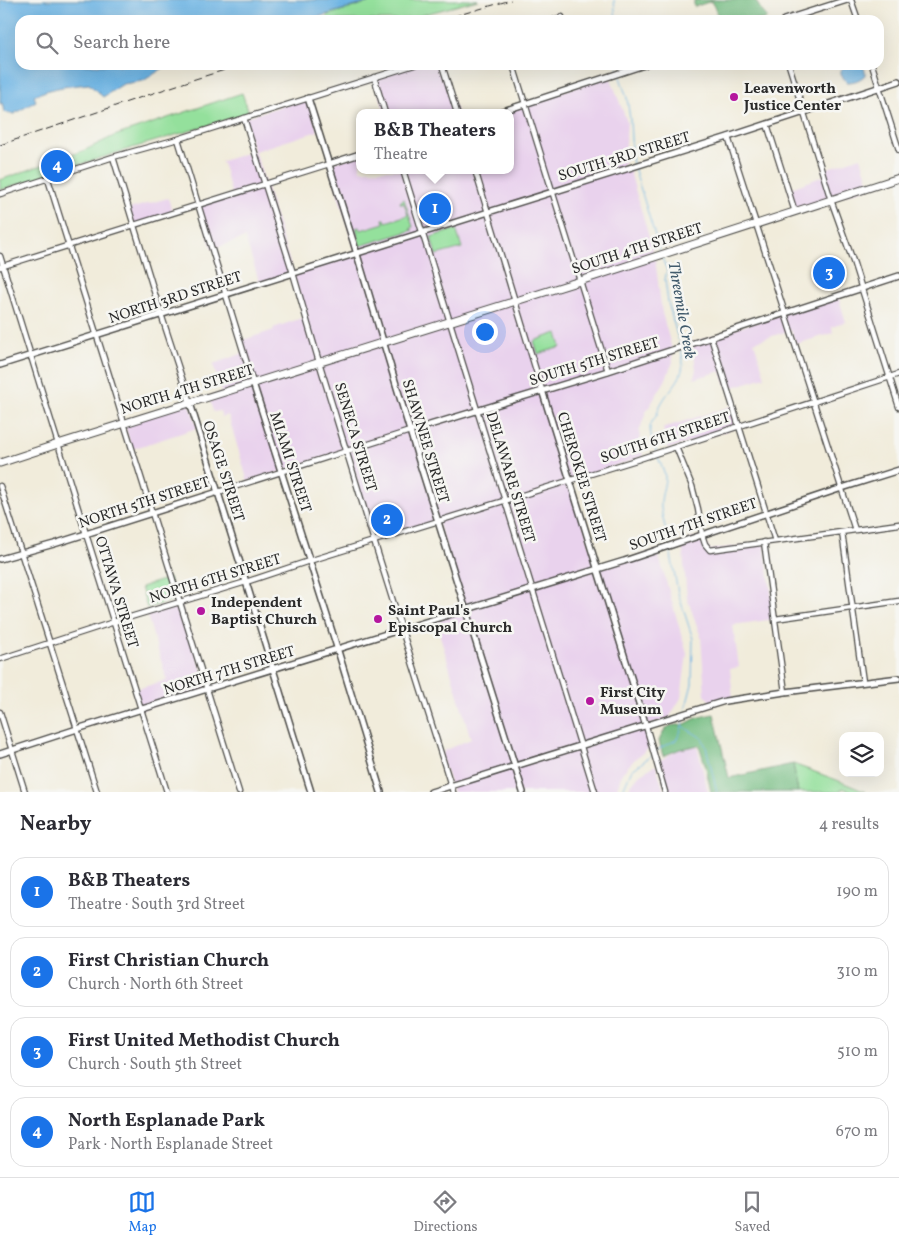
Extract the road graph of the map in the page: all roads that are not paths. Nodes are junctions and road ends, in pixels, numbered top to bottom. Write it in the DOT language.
graph roads {
  1 [pos="849,0"];
  2 [pos="800,15"];
  3 [pos="856,15"];
  4 [pos="397,70"];
  5 [pos="444,70"];
  6 [pos="515,70"];
  7 [pos="629,70"];
  8 [pos="791,70"];
  9 [pos="874,70"];
  10 [pos="374,77"];
  11 [pos="899,81"];
  12 [pos="880,87"];
  13 [pos="308,98"];
  14 [pos="525,104"];
  15 [pos="384,109"];
  16 [pos="456,109"];
  17 [pos="509,109"];
  18 [pos="804,111"];
  19 [pos="244,118"];
  20 [pos="767,124"];
  21 [pos="728,137"];
  22 [pos="178,139"];
  23 [pos="899,150"];
  24 [pos="356,155"];
  25 [pos="113,157"];
  26 [pos="328,164"];
  27 [pos="404,174"];
  28 [pos="476,174"];
  29 [pos="899,178"];
  30 [pos="48,179"];
  31 [pos="265,184"];
  32 [pos="553,191"];
  33 [pos="0,194"];
  34 [pos="832,200"];
  35 [pos="198,206"];
  36 [pos="488,212"];
  37 [pos="795,212"];
  38 [pos="755,224"];
  39 [pos="134,226"];
  40 [pos="422,233"];
  41 [pos="69,246"];
  42 [pos="357,254"];
  43 [pos="0,256"];
  44 [pos="2,267"];
  45 [pos="293,273"];
  46 [pos="899,276"];
  47 [pos="580,281"];
  48 [pos="862,288"];
  49 [pos="226,294"];
  50 [pos="514,302"];
  51 [pos="162,314"];
  52 [pos="785,314"];
  53 [pos="450,321"];
  54 [pos="97,335"];
  55 [pos="711,337"];
  56 [pos="383,342"];
  57 [pos="31,355"];
  58 [pos="319,362"];
  59 [pos="0,365"];
  60 [pos="608,370"];
  61 [pos="899,374"];
  62 [pos="889,377"];
  63 [pos="253,383"];
  64 [pos="542,390"];
  65 [pos="814,402"];
  66 [pos="190,403"];
  67 [pos="899,407"];
  68 [pos="478,410"];
  69 [pos="124,423"];
  70 [pos="739,427"];
  71 [pos="410,431"];
  72 [pos="58,444"];
  73 [pos="676,446"];
  74 [pos="347,450"];
  75 [pos="0,463"];
  76 [pos="899,470"];
  77 [pos="280,471"];
  78 [pos="570,480"];
  79 [pos="0,486"];
  80 [pos="842,488"];
  81 [pos="218,492"];
  82 [pos="505,500"];
  83 [pos="152,512"];
  84 [pos="767,513"];
  85 [pos="438,521"];
  86 [pos="899,524"];
  87 [pos="855,530"];
  88 [pos="842,532"];
  89 [pos="86,534"];
  90 [pos="702,535"];
  91 [pos="775,541"];
  92 [pos="374,542"];
  93 [pos="764,542"];
  94 [pos="21,552"];
  95 [pos="0,559"];
  96 [pos="309,561"];
  97 [pos="597,569"];
  98 [pos="246,582"];
  99 [pos="532,589"];
  100 [pos="899,601"];
  101 [pos="180,602"];
  102 [pos="852,607"];
  103 [pos="465,609"];
  104 [pos="775,618"];
  105 [pos="114,622"];
  106 [pos="402,629"];
  107 [pos="50,642"];
  108 [pos="337,650"];
  109 [pos="0,659"];
  110 [pos="273,670"];
  111 [pos="899,678"];
  112 [pos="863,682"];
  113 [pos="208,690"];
  114 [pos="785,692"];
  115 [pos="141,710"];
  116 [pos="0,712"];
  117 [pos="646,726"];
  118 [pos="77,730"];
  119 [pos="581,746"];
  120 [pos="12,751"];
  121 [pos="0,754"];
  122 [pos="515,766"];
  123 [pos="451,786"];
  124 [pos="25,792"];
  125 [pos="97,792"];
  126 [pos="167,792"];
  127 [pos="239,792"];
  128 [pos="310,792"];
  129 [pos="381,792"];
  130 [pos="431,792"];
  131 [pos="453,792"];
  132 [pos="523,792"];
  133 [pos="595,792"];
  134 [pos="665,792"];
  1 -- 2 [label="street"];
  1 -- 3 [label="street"];
  4 -- 10 [label="street"];
  5 -- 16 [label="street"];
  6 -- 14 [label="street"];
  7 -- 14 [label="street"];
  8 -- 18 [label="street"];
  9 -- 12 [label="street"];
  10 -- 13 [label="street"];
  10 -- 15 [label="street"];
  11 -- 12 [label="street, SOUTH 3RD STREET"];
  12 -- 18 [label="street, SOUTH 3RD STREET"];
  12 -- 23 [label="street"];
  13 -- 19 [label="street"];
  13 -- 26 [label="street, SHAWNEE STREET"];
  14 -- 17 [label="street"];
  14 -- 32 [label="street"];
  18 -- 20 [label="street, SOUTH 3RD STREET"];
  18 -- 34 [label="street"];
  19 -- 22 [label="street"];
  19 -- 31 [label="street, SENECA STREET"];
  20 -- 21 [label="street, SOUTH 3RD STREET"];
  20 -- 37 [label="street"];
  21 -- 32 [label="street, SOUTH 3RD STREET"];
  21 -- 38 [label="street"];
  22 -- 25 [label="street"];
  22 -- 35 [label="street, MIAMI STREET"];
  24 -- 26 [label="street"];
  25 -- 30 [label="street"];
  25 -- 39 [label="street, OSAGE STREET"];
  26 -- 31 [label="street"];
  26 -- 42 [label="street, SHAWNEE STREET"];
  27 -- 40 [label="street, DELAWARE STREET"];
  28 -- 36 [label="street, CHEROKEE STREET"];
  29 -- 34 [label="highway, SOUTH 4TH STREET"];
  30 -- 33 [label="street"];
  30 -- 41 [label="street"];
  31 -- 35 [label="street"];
  31 -- 45 [label="street, SENECA STREET"];
  32 -- 36 [label="street, SOUTH 3RD STREET"];
  32 -- 47 [label="street"];
  34 -- 37 [label="highway, SOUTH 4TH STREET"];
  34 -- 48 [label="street"];
  35 -- 39 [label="street"];
  35 -- 49 [label="street, MIAMI STREET"];
  36 -- 40 [label="street, SOUTH 3RD STREET"];
  36 -- 50 [label="street, CHEROKEE STREET"];
  37 -- 38 [label="highway, SOUTH 4TH STREET"];
  38 -- 47 [label="highway, SOUTH 4TH STREET"];
  38 -- 52 [label="street"];
  39 -- 41 [label="street"];
  39 -- 51 [label="street, OSAGE STREET"];
  40 -- 42 [label="street, SOUTH 3RD STREET"];
  40 -- 53 [label="street, DELAWARE STREET"];
  41 -- 44 [label="street"];
  41 -- 54 [label="street"];
  42 -- 45 [label="street, NORTH 3RD STREET"];
  42 -- 56 [label="street, SHAWNEE STREET"];
  43 -- 44 [label="street, OTTAWA STREET"];
  44 -- 57 [label="street, OTTAWA STREET"];
  45 -- 49 [label="street, NORTH 3RD STREET"];
  45 -- 58 [label="street, SENECA STREET"];
  46 -- 48 [label="street, SOUTH 5TH STREET"];
  47 -- 50 [label="highway, SOUTH 4TH STREET"];
  47 -- 60 [label="street"];
  48 -- 52 [label="street, SOUTH 5TH STREET"];
  48 -- 62 [label="street"];
  49 -- 51 [label="street, NORTH 3RD STREET"];
  49 -- 63 [label="street, MIAMI STREET"];
  50 -- 53 [label="highway, SOUTH 4TH STREET"];
  50 -- 64 [label="street, CHEROKEE STREET"];
  51 -- 54 [label="street, NORTH 3RD STREET"];
  51 -- 66 [label="street, OSAGE STREET"];
  52 -- 55 [label="street, SOUTH 5TH STREET"];
  52 -- 65 [label="street"];
  53 -- 56 [label="highway, SOUTH 4TH STREET"];
  53 -- 68 [label="street, DELAWARE STREET"];
  54 -- 57 [label="street, NORTH 3RD STREET"];
  54 -- 69 [label="street"];
  55 -- 60 [label="street, SOUTH 5TH STREET"];
  55 -- 70 [label="street"];
  56 -- 58 [label="highway, NORTH 4TH STREET"];
  56 -- 71 [label="street, SHAWNEE STREET"];
  57 -- 59 [label="street, NORTH 3RD STREET"];
  57 -- 72 [label="street, OTTAWA STREET"];
  58 -- 63 [label="highway, NORTH 4TH STREET"];
  58 -- 74 [label="street, SENECA STREET"];
  60 -- 64 [label="street, SOUTH 5TH STREET"];
  61 -- 62 [label="street, SOUTH 6TH STREET"];
  62 -- 65 [label="street, SOUTH 6TH STREET"];
  62 -- 67 [label="street"];
  63 -- 66 [label="highway, NORTH 4TH STREET"];
  63 -- 77 [label="street, MIAMI STREET"];
  64 -- 68 [label="street, SOUTH 5TH STREET"];
  64 -- 78 [label="street, CHEROKEE STREET"];
  65 -- 70 [label="street, SOUTH 6TH STREET"];
  65 -- 80 [label="street"];
  66 -- 69 [label="highway, NORTH 4TH STREET"];
  66 -- 81 [label="street, OSAGE STREET"];
  68 -- 71 [label="street, SOUTH 5TH STREET"];
  68 -- 82 [label="street, DELAWARE STREET"];
  69 -- 72 [label="highway, NORTH 4TH STREET"];
  69 -- 83 [label="street"];
  70 -- 73 [label="street, SOUTH 6TH STREET"];
  70 -- 84 [label="street"];
  71 -- 74 [label="street, NORTH 5TH STREET"];
  71 -- 85 [label="street, SHAWNEE STREET"];
  72 -- 75 [label="highway, NORTH 4TH STREET"];
  72 -- 89 [label="street, OTTAWA STREET"];
  73 -- 78 [label="street, SOUTH 6TH STREET"];
  73 -- 90 [label="street"];
  74 -- 77 [label="street, NORTH 5TH STREET"];
  74 -- 92 [label="street, SENECA STREET"];
  76 -- 80 [label="street, SOUTH 7TH STREET"];
  77 -- 81 [label="street, NORTH 5TH STREET"];
  77 -- 96 [label="street, MIAMI STREET"];
  78 -- 82 [label="street, SOUTH 6TH STREET"];
  78 -- 97 [label="street, CHEROKEE STREET"];
  79 -- 94 [label="street"];
  80 -- 84 [label="street, SOUTH 7TH STREET"];
  80 -- 87 [label="street"];
  81 -- 83 [label="street, NORTH 5TH STREET"];
  81 -- 98 [label="street, OSAGE STREET"];
  82 -- 85 [label="street, SOUTH 6TH STREET"];
  82 -- 99 [label="street, DELAWARE STREET"];
  83 -- 89 [label="street, NORTH 5TH STREET"];
  83 -- 101 [label="street"];
  84 -- 90 [label="street, SOUTH 7TH STREET"];
  84 -- 91 [label="street"];
  85 -- 92 [label="street, NORTH 6TH STREET"];
  85 -- 103 [label="street, SHAWNEE STREET"];
  86 -- 87 [label="street"];
  87 -- 88 [label="street"];
  88 -- 91 [label="street"];
  88 -- 102 [label="street"];
  89 -- 94 [label="street, NORTH 5TH STREET"];
  89 -- 105 [label="street, OTTAWA STREET"];
  90 -- 93 [label="street"];
  90 -- 97 [label="street, SOUTH 7TH STREET"];
  91 -- 93 [label="street"];
  92 -- 96 [label="street, NORTH 6TH STREET"];
  92 -- 106 [label="street, SENECA STREET"];
  93 -- 104 [label="street"];
  94 -- 95 [label="street, NORTH 5TH STREET"];
  94 -- 107 [label="street"];
  96 -- 98 [label="street, NORTH 6TH STREET"];
  96 -- 108 [label="street, MIAMI STREET"];
  97 -- 99 [label="street, SOUTH 7TH STREET"];
  97 -- 117 [label="street, CHEROKEE STREET"];
  98 -- 101 [label="street, NORTH 6TH STREET"];
  98 -- 110 [label="street, OSAGE STREET"];
  99 -- 103 [label="street, SOUTH 7TH STREET"];
  99 -- 119 [label="street, DELAWARE STREET"];
  100 -- 102 [label="street"];
  101 -- 105 [label="street, NORTH 6TH STREET"];
  101 -- 113 [label="street"];
  102 -- 104 [label="street"];
  102 -- 112 [label="street"];
  103 -- 106 [label="street, NORTH 7TH STREET"];
  103 -- 122 [label="street, SHAWNEE STREET"];
  104 -- 114 [label="street"];
  105 -- 107 [label="street, NORTH 6TH STREET"];
  105 -- 115 [label="street, OTTAWA STREET"];
  106 -- 108 [label="street, NORTH 7TH STREET"];
  106 -- 123 [label="street, SENECA STREET"];
  107 -- 109 [label="street, NORTH 6TH STREET"];
  107 -- 118 [label="street"];
  108 -- 110 [label="street, NORTH 7TH STREET"];
  108 -- 129 [label="street, MIAMI STREET"];
  110 -- 113 [label="street, NORTH 7TH STREET"];
  110 -- 128 [label="street, OSAGE STREET"];
  111 -- 112 [label="street"];
  112 -- 114 [label="street"];
  113 -- 115 [label="street, NORTH 7TH STREET"];
  113 -- 127 [label="street"];
  114 -- 117 [label="street"];
  115 -- 118 [label="street, NORTH 7TH STREET"];
  115 -- 126 [label="street, OTTAWA STREET"];
  116 -- 120 [label="street"];
  117 -- 119 [label="street"];
  117 -- 134 [label="street, CHEROKEE STREET"];
  118 -- 120 [label="street, NORTH 7TH STREET"];
  118 -- 125 [label="street"];
  119 -- 122 [label="street"];
  119 -- 133 [label="street, DELAWARE STREET"];
  120 -- 121 [label="street, NORTH 7TH STREET"];
  120 -- 124 [label="street"];
  122 -- 123 [label="street"];
  122 -- 132 [label="street, SHAWNEE STREET"];
  123 -- 130 [label="street"];
  123 -- 131 [label="street, SENECA STREET"];
}
